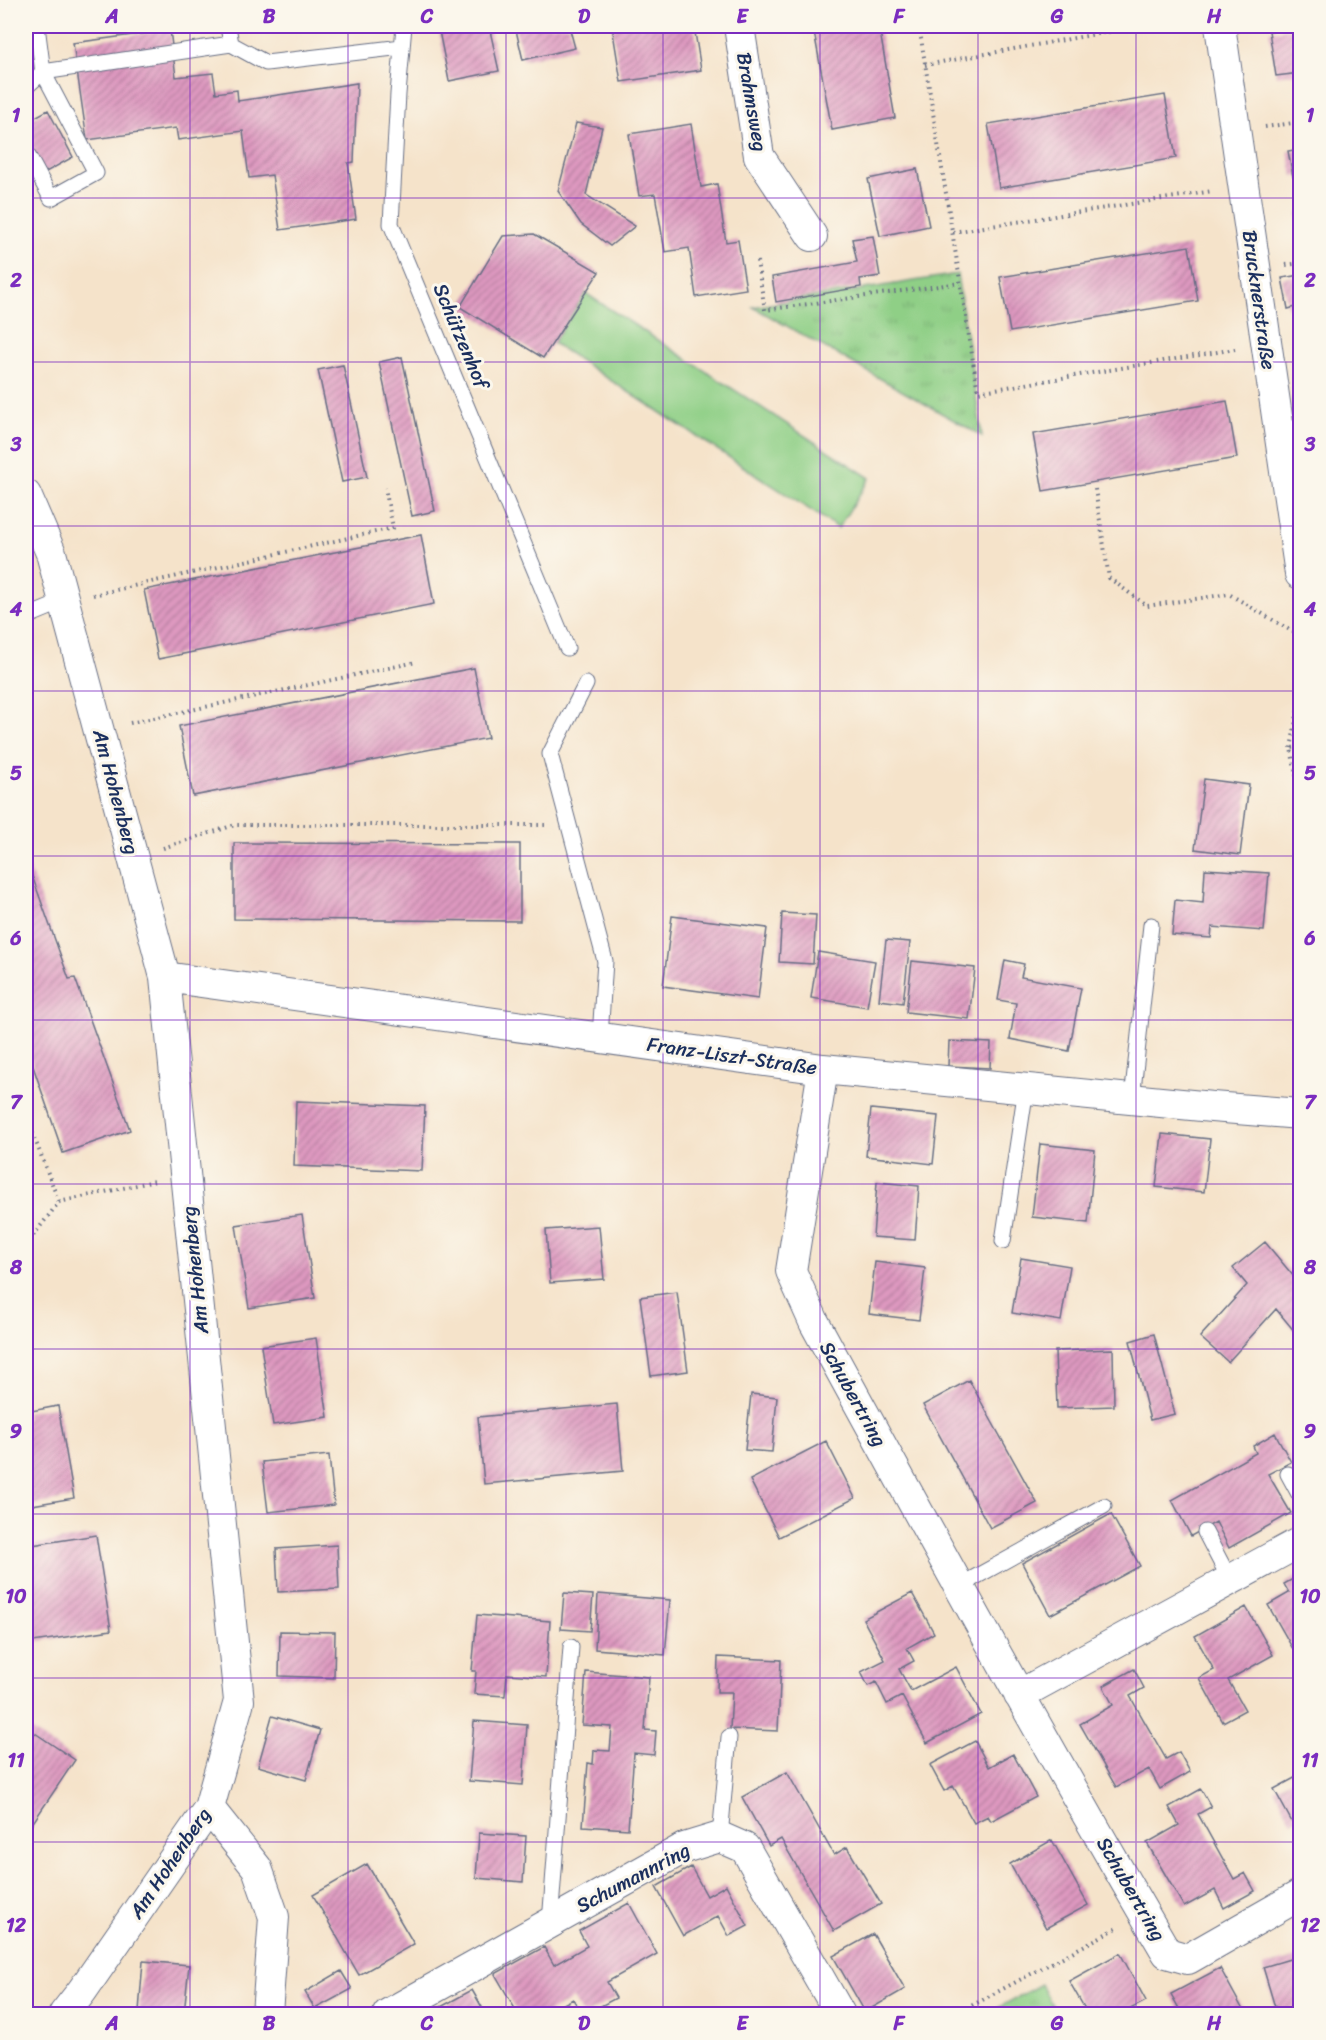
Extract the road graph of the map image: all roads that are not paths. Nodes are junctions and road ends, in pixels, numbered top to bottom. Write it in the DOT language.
graph roads {
  1 [pos="37,26"];
  2 [pos="228,26"];
  3 [pos="404,26"];
  4 [pos="740,26"];
  5 [pos="1220,26"];
  6 [pos="231,44"];
  7 [pos="402,47"];
  8 [pos="44,72"];
  9 [pos="26,87"];
  10 [pos="26,152"];
  11 [pos="812,236"];
  12 [pos="1289,429"];
  13 [pos="26,495"];
  14 [pos="1300,574"];
  15 [pos="65,602"];
  16 [pos="26,617"];
  17 [pos="567,648"];
  18 [pos="586,684"];
  19 [pos="1151,925"];
  20 [pos="165,976"];
  21 [pos="600,1037"];
  22 [pos="823,1069"];
  23 [pos="1026,1088"];
  24 [pos="1132,1099"];
  25 [pos="1300,1114"];
  26 [pos="1003,1241"];
  27 [pos="1288,1474"];
  28 [pos="1300,1496"];
  29 [pos="1104,1506"];
  30 [pos="1205,1532"];
  31 [pos="1300,1542"];
  32 [pos="1230,1580"];
  33 [pos="959,1586"];
  34 [pos="571,1647"];
  35 [pos="1019,1695"];
  36 [pos="729,1737"];
  37 [pos="209,1808"];
  38 [pos="720,1837"];
  39 [pos="1300,1895"];
  40 [pos="550,1923"];
  41 [pos="64,2014"];
  42 [pos="267,2014"];
  43 [pos="388,2014"];
  44 [pos="840,2014"];
  1 -- 8 [label="lane"];
  2 -- 6 [label="lane"];
  3 -- 7 [label="lane, Schützenhof"];
  4 -- 11 [label="street, Brahmsweg"];
  5 -- 12 [label="street, Brucknerstraße"];
  6 -- 7 [label="lane"];
  6 -- 8 [label="lane"];
  7 -- 17 [label="lane, Schützenhof"];
  8 -- 9 [label="lane"];
  8 -- 10 [label="lane"];
  12 -- 14 [label="street, Brucknerstraße"];
  13 -- 15 [label="street, Am Hohenberg"];
  15 -- 16 [label="lane"];
  15 -- 20 [label="street, Am Hohenberg"];
  18 -- 21 [label="lane"];
  19 -- 24 [label="lane"];
  20 -- 21 [label="street, Franz-Liszt-Straße"];
  20 -- 37 [label="street, Am Hohenberg"];
  21 -- 22 [label="street, Franz-Liszt-Straße"];
  22 -- 23 [label="street, Franz-Liszt-Straße"];
  22 -- 33 [label="street, Schubertring"];
  23 -- 24 [label="street, Franz-Liszt-Straße"];
  23 -- 26 [label="lane"];
  24 -- 25 [label="street, Franz-Liszt-Straße"];
  27 -- 28 [label="lane"];
  29 -- 33 [label="lane"];
  30 -- 32 [label="lane"];
  31 -- 32 [label="street"];
  32 -- 35 [label="street"];
  33 -- 35 [label="street, Schubertring"];
  34 -- 40 [label="lane"];
  35 -- 39 [label="street, Schubertring"];
  36 -- 38 [label="lane"];
  37 -- 41 [label="street, Am Hohenberg"];
  37 -- 42 [label="street"];
  38 -- 40 [label="street, Schumannring"];
  38 -- 44 [label="street"];
  40 -- 43 [label="street, Schumannring"];
}
